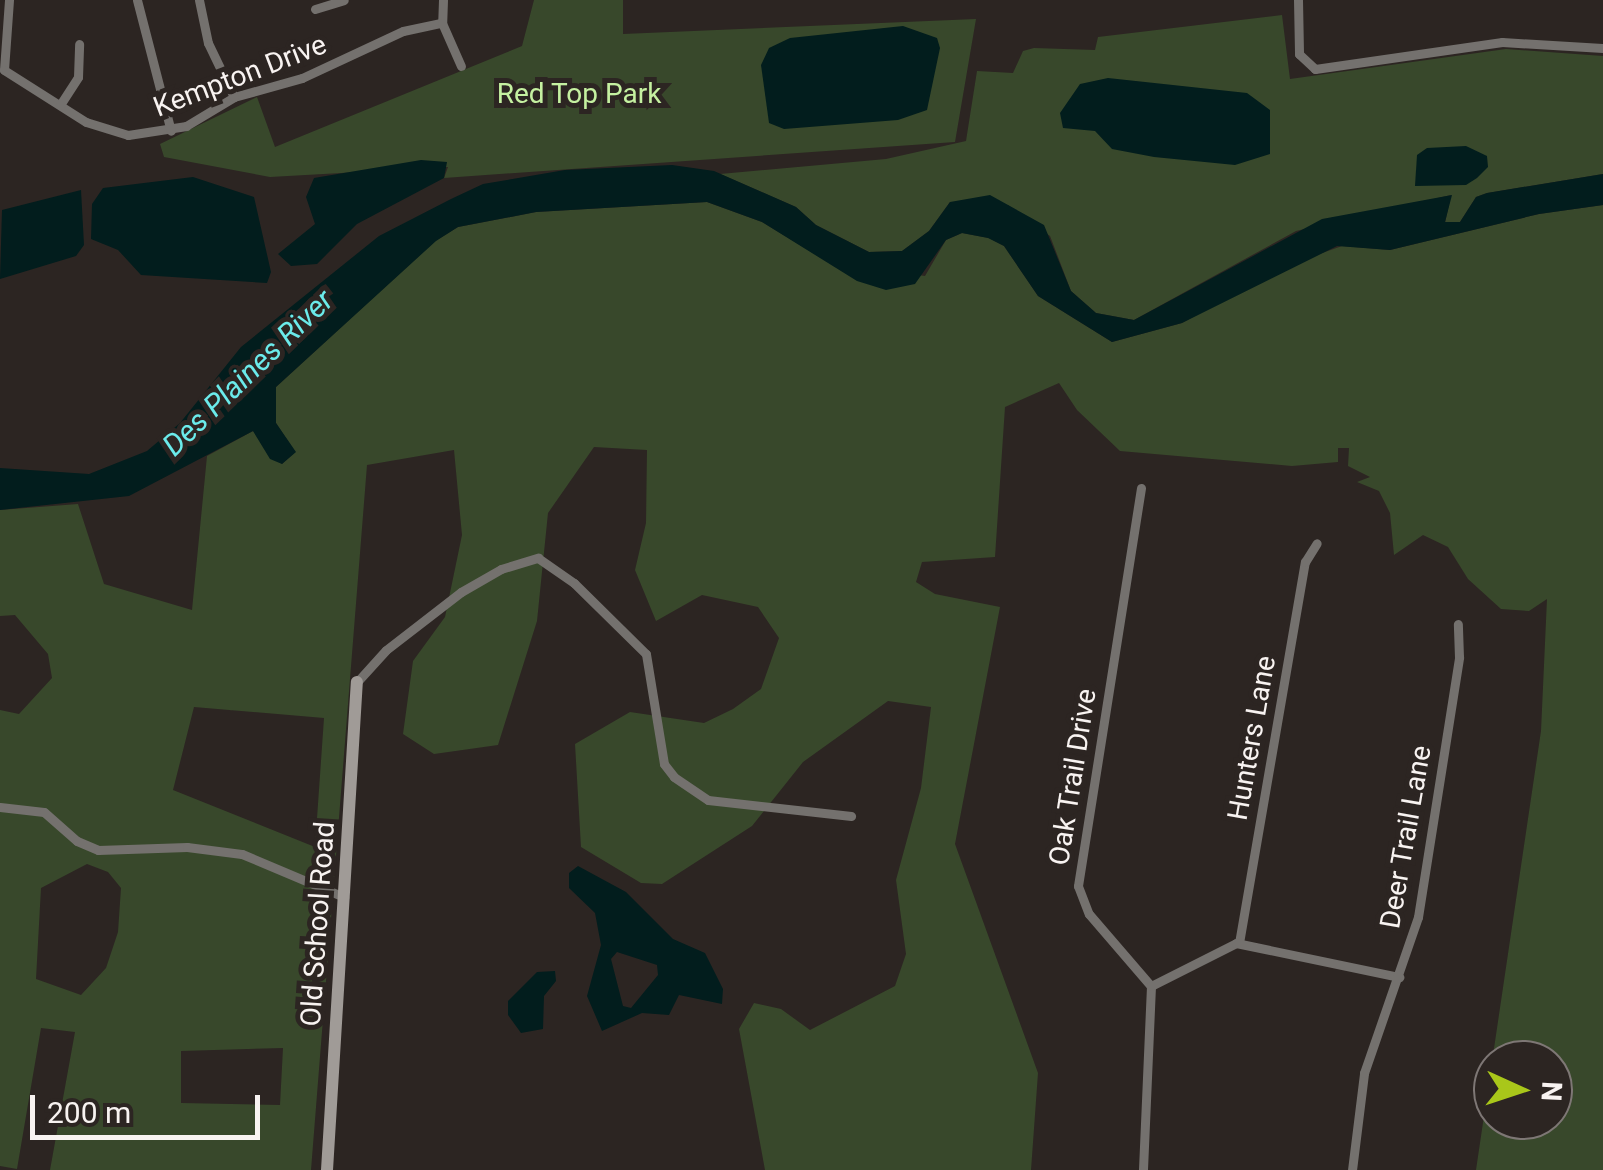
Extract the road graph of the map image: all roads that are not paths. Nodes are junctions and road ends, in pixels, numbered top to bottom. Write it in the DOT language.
graph roads {
  1 [pos="9,0"];
  2 [pos="137,0"];
  3 [pos="199,0"];
  4 [pos="344,0"];
  5 [pos="442,0"];
  6 [pos="1298,0"];
  7 [pos="315,9"];
  8 [pos="442,23"];
  9 [pos="79,44"];
  10 [pos="1603,48"];
  11 [pos="461,66"];
  12 [pos="234,97"];
  13 [pos="60,105"];
  14 [pos="171,131"];
  15 [pos="1141,488"];
  16 [pos="1317,543"];
  17 [pos="1458,624"];
  18 [pos="358,682"];
  19 [pos="0,806"];
  20 [pos="852,816"];
  21 [pos="344,897"];
  22 [pos="1239,943"];
  23 [pos="1399,977"];
  24 [pos="1151,986"];
  25 [pos="327,1170"];
  26 [pos="1143,1170"];
  27 [pos="1352,1170"];
  1 -- 13 [label="street, Kempton Drive"];
  2 -- 14 [label="street"];
  3 -- 12 [label="street"];
  4 -- 7 [label="street"];
  5 -- 8 [label="street"];
  6 -- 10 [label="street"];
  8 -- 11 [label="street"];
  8 -- 12 [label="street, Kempton Drive"];
  9 -- 13 [label="street"];
  12 -- 14 [label="street, Kempton Drive"];
  13 -- 14 [label="street, Kempton Drive"];
  15 -- 24 [label="street, Oak Trail Drive"];
  16 -- 22 [label="street, Hunters Lane"];
  17 -- 23 [label="street, Deer Trail Lane"];
  18 -- 20 [label="street"];
  18 -- 21 [label="street, Old School Road"];
  19 -- 21 [label="street"];
  21 -- 25 [label="street, Old School Road"];
  22 -- 23 [label="street"];
  22 -- 24 [label="street"];
  23 -- 27 [label="street, Deer Trail Lane"];
  24 -- 26 [label="street"];
}
